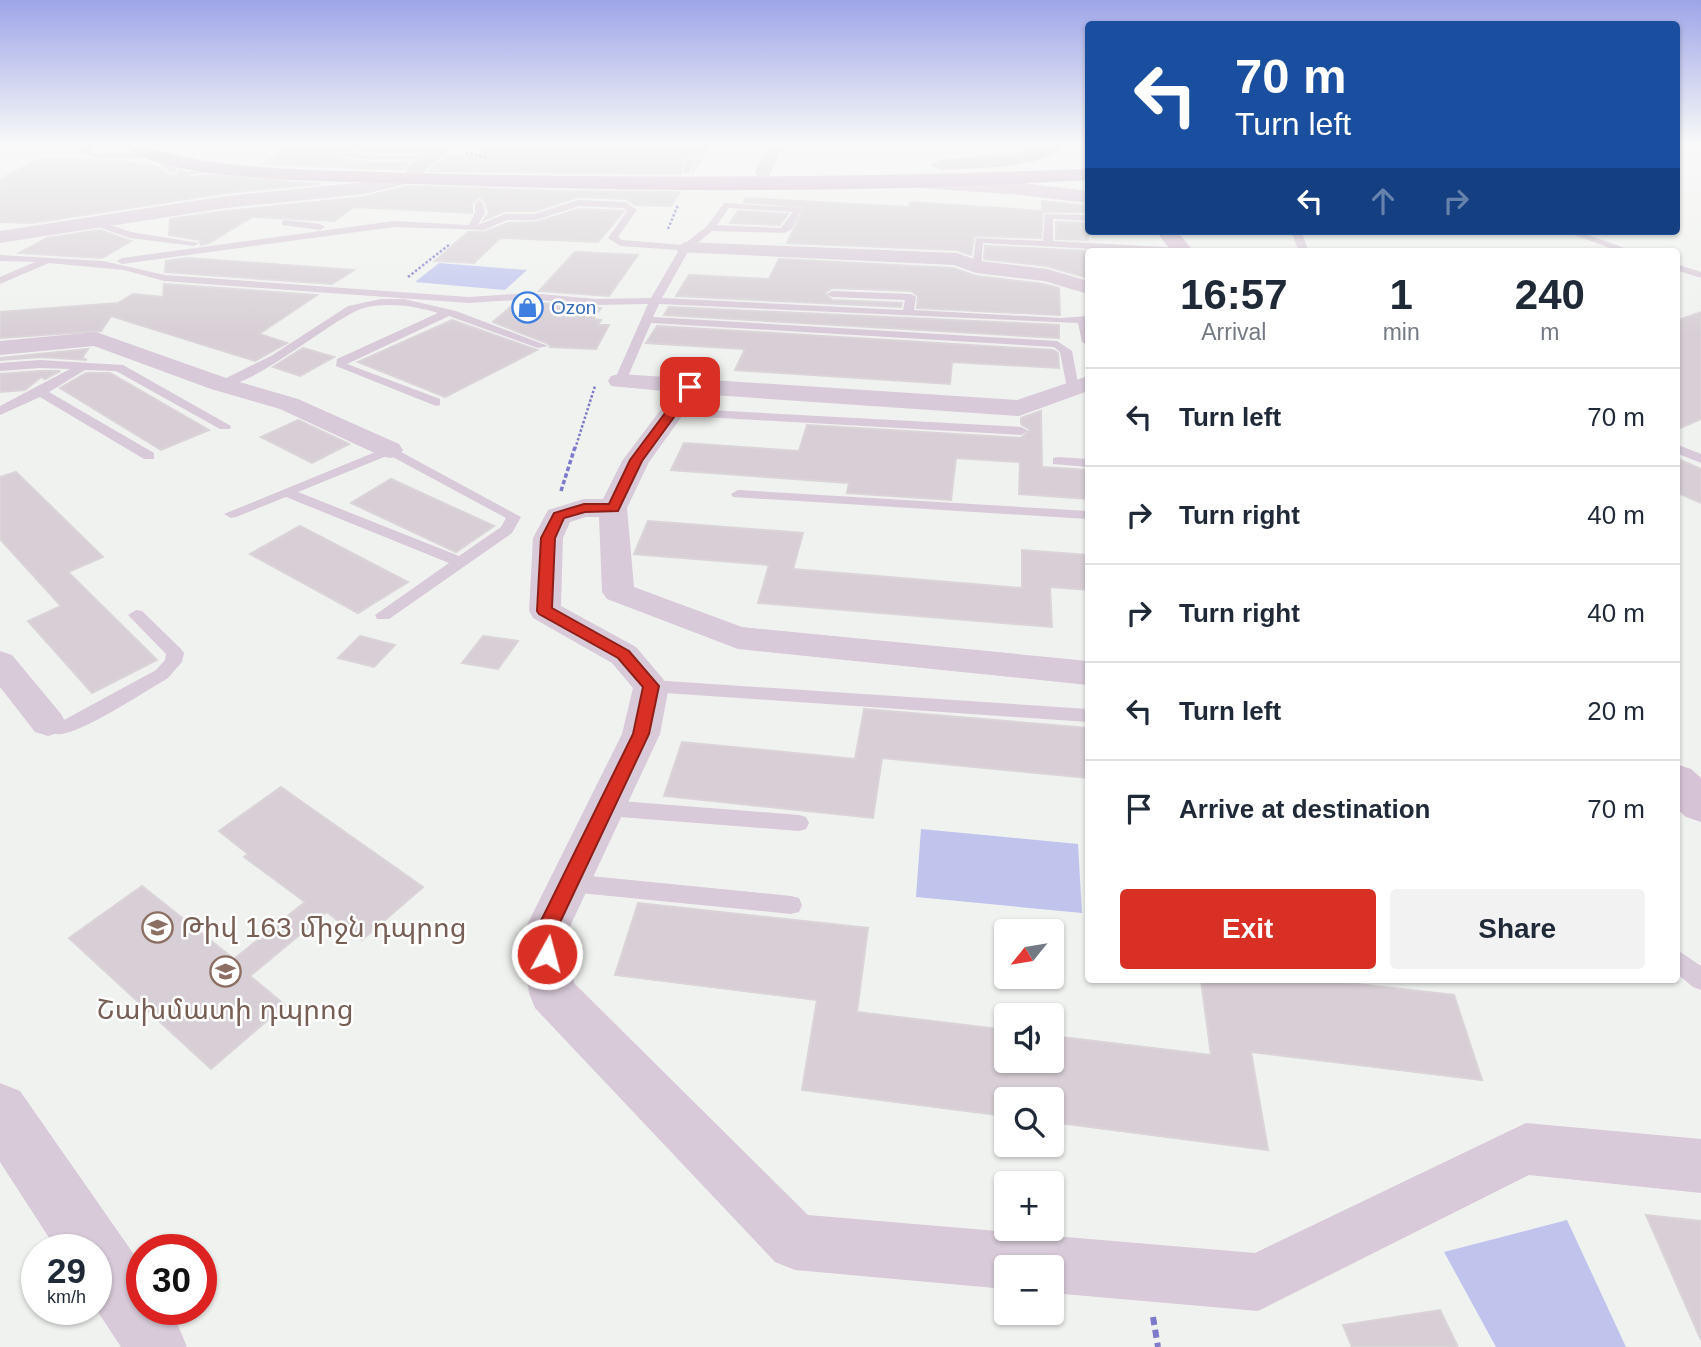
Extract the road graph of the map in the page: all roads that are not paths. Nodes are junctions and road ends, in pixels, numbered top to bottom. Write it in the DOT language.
graph roads {
  1 [pos="187,208"];
  2 [pos="480,208"];
  3 [pos="563,208"];
  4 [pos="629,208"];
  5 [pos="725,208"];
  6 [pos="768,208"];
  7 [pos="1085,218"];
  8 [pos="93,222"];
  9 [pos="285,223"];
  10 [pos="472,228"];
  11 [pos="710,228"];
  12 [pos="348,230"];
  13 [pos="1580,235"];
  14 [pos="0,237"];
  15 [pos="1048,243"];
  16 [pos="229,245"];
  17 [pos="685,248"];
  18 [pos="1155,248"];
  19 [pos="1619,248"];
  20 [pos="0,258"];
  21 [pos="50,260"];
  22 [pos="104,263"];
  23 [pos="976,267"];
  24 [pos="1680,268"];
  25 [pos="1701,275"];
  26 [pos="0,281"];
  27 [pos="355,282"];
  28 [pos="1085,287"];
  29 [pos="364,291"];
  30 [pos="832,294"];
  31 [pos="655,301"];
  32 [pos="358,306"];
  33 [pos="447,313"];
  34 [pos="908,313"];
  35 [pos="1085,319"];
  36 [pos="648,320"];
  37 [pos="542,346"];
  38 [pos="0,348"];
  39 [pos="83,366"];
  40 [pos="0,368"];
  41 [pos="620,380"];
  42 [pos="220,384"];
  43 [pos="1081,386"];
  44 [pos="40,392"];
  45 [pos="681,399"];
  46 [pos="436,402"];
  47 [pos="0,411"];
  48 [pos="225,426"];
  49 [pos="1021,431"];
  50 [pos="390,450"];
  51 [pos="1680,450"];
  52 [pos="149,456"];
  53 [pos="1701,459"];
  54 [pos="1058,461"];
  55 [pos="1085,463"];
  56 [pos="286,492"];
  57 [pos="738,494"];
  58 [pos="614,508"];
  59 [pos="231,514"];
  60 [pos="1085,515"];
  61 [pos="460,562"];
  62 [pos="136,615"];
  63 [pos="383,615"];
  64 [pos="0,663"];
  65 [pos="1085,673"];
  66 [pos="651,686"];
  67 [pos="1085,716"];
  68 [pos="48,723"];
  69 [pos="1680,784"];
  70 [pos="1701,805"];
  71 [pos="607,808"];
  72 [pos="799,823"];
  73 [pos="570,883"];
  74 [pos="791,905"];
  75 [pos="1680,963"];
  76 [pos="1701,980"];
  77 [pos="0,1111"];
  78 [pos="1701,1166"];
  79 [pos="82,1234"];
  80 [pos="112,1278"];
  81 [pos="153,1347"];
  1 -- 8 [label="street"];
  2 -- 10 [label="lane"];
  3 -- 10 [label="lane"];
  4 -- 17 [label="lane"];
  5 -- 11 [label="lane"];
  6 -- 11 [label="lane"];
  7 -- 15 [label="lane"];
  8 -- 14 [label="street"];
  8 -- 16 [label="lane"];
  9 -- 12 [label="lane"];
  10 -- 12 [label="lane"];
  11 -- 17 [label="lane"];
  12 -- 16 [label="lane"];
  13 -- 19 [label="lane"];
  15 -- 18 [label="lane"];
  15 -- 23 [label="lane"];
  16 -- 22 [label="lane"];
  17 -- 23 [label="street"];
  17 -- 31 [label="lane"];
  20 -- 21 [label="lane"];
  21 -- 22 [label="lane"];
  21 -- 26 [label="lane"];
  22 -- 29 [label="lane"];
  23 -- 28 [label="street"];
  24 -- 25 [label="lane"];
  27 -- 29 [label="lane"];
  29 -- 31 [label="lane"];
  29 -- 32 [label="lane"];
  30 -- 34 [label="lane"];
  31 -- 34 [label="lane"];
  31 -- 36 [label="lane"];
  32 -- 33 [label="lane"];
  32 -- 42 [label="lane"];
  33 -- 37 [label="lane"];
  33 -- 46 [label="lane"];
  34 -- 35 [label="lane"];
  36 -- 41 [label="lane"];
  36 -- 43 [label="lane"];
  38 -- 42 [label="street"];
  39 -- 40 [label="lane"];
  39 -- 44 [label="lane"];
  39 -- 48 [label="lane"];
  41 -- 45 [label="street"];
  42 -- 50 [label="street"];
  43 -- 45 [label="street"];
  44 -- 47 [label="lane"];
  44 -- 52 [label="lane"];
  45 -- 49 [label="lane"];
  45 -- 58 [label="street"];
  50 -- 56 [label="lane"];
  50 -- 61 [label="lane"];
  51 -- 53 [label="lane"];
  54 -- 55 [label="lane"];
  56 -- 59 [label="lane"];
  56 -- 61 [label="lane"];
  57 -- 60 [label="lane"];
  58 -- 65 [label="street"];
  58 -- 66 [label="street"];
  61 -- 63 [label="lane"];
  62 -- 68 [label="lane"];
  64 -- 68 [label="street"];
  66 -- 67 [label="lane"];
  66 -- 71 [label="street"];
  69 -- 70 [label="main road"];
  71 -- 72 [label="lane"];
  71 -- 73 [label="street"];
  73 -- 74 [label="lane"];
  73 -- 78 [label="street"];
  75 -- 76 [label="lane"];
  77 -- 79 [label="street"];
  80 -- 81 [label="street"];
}
